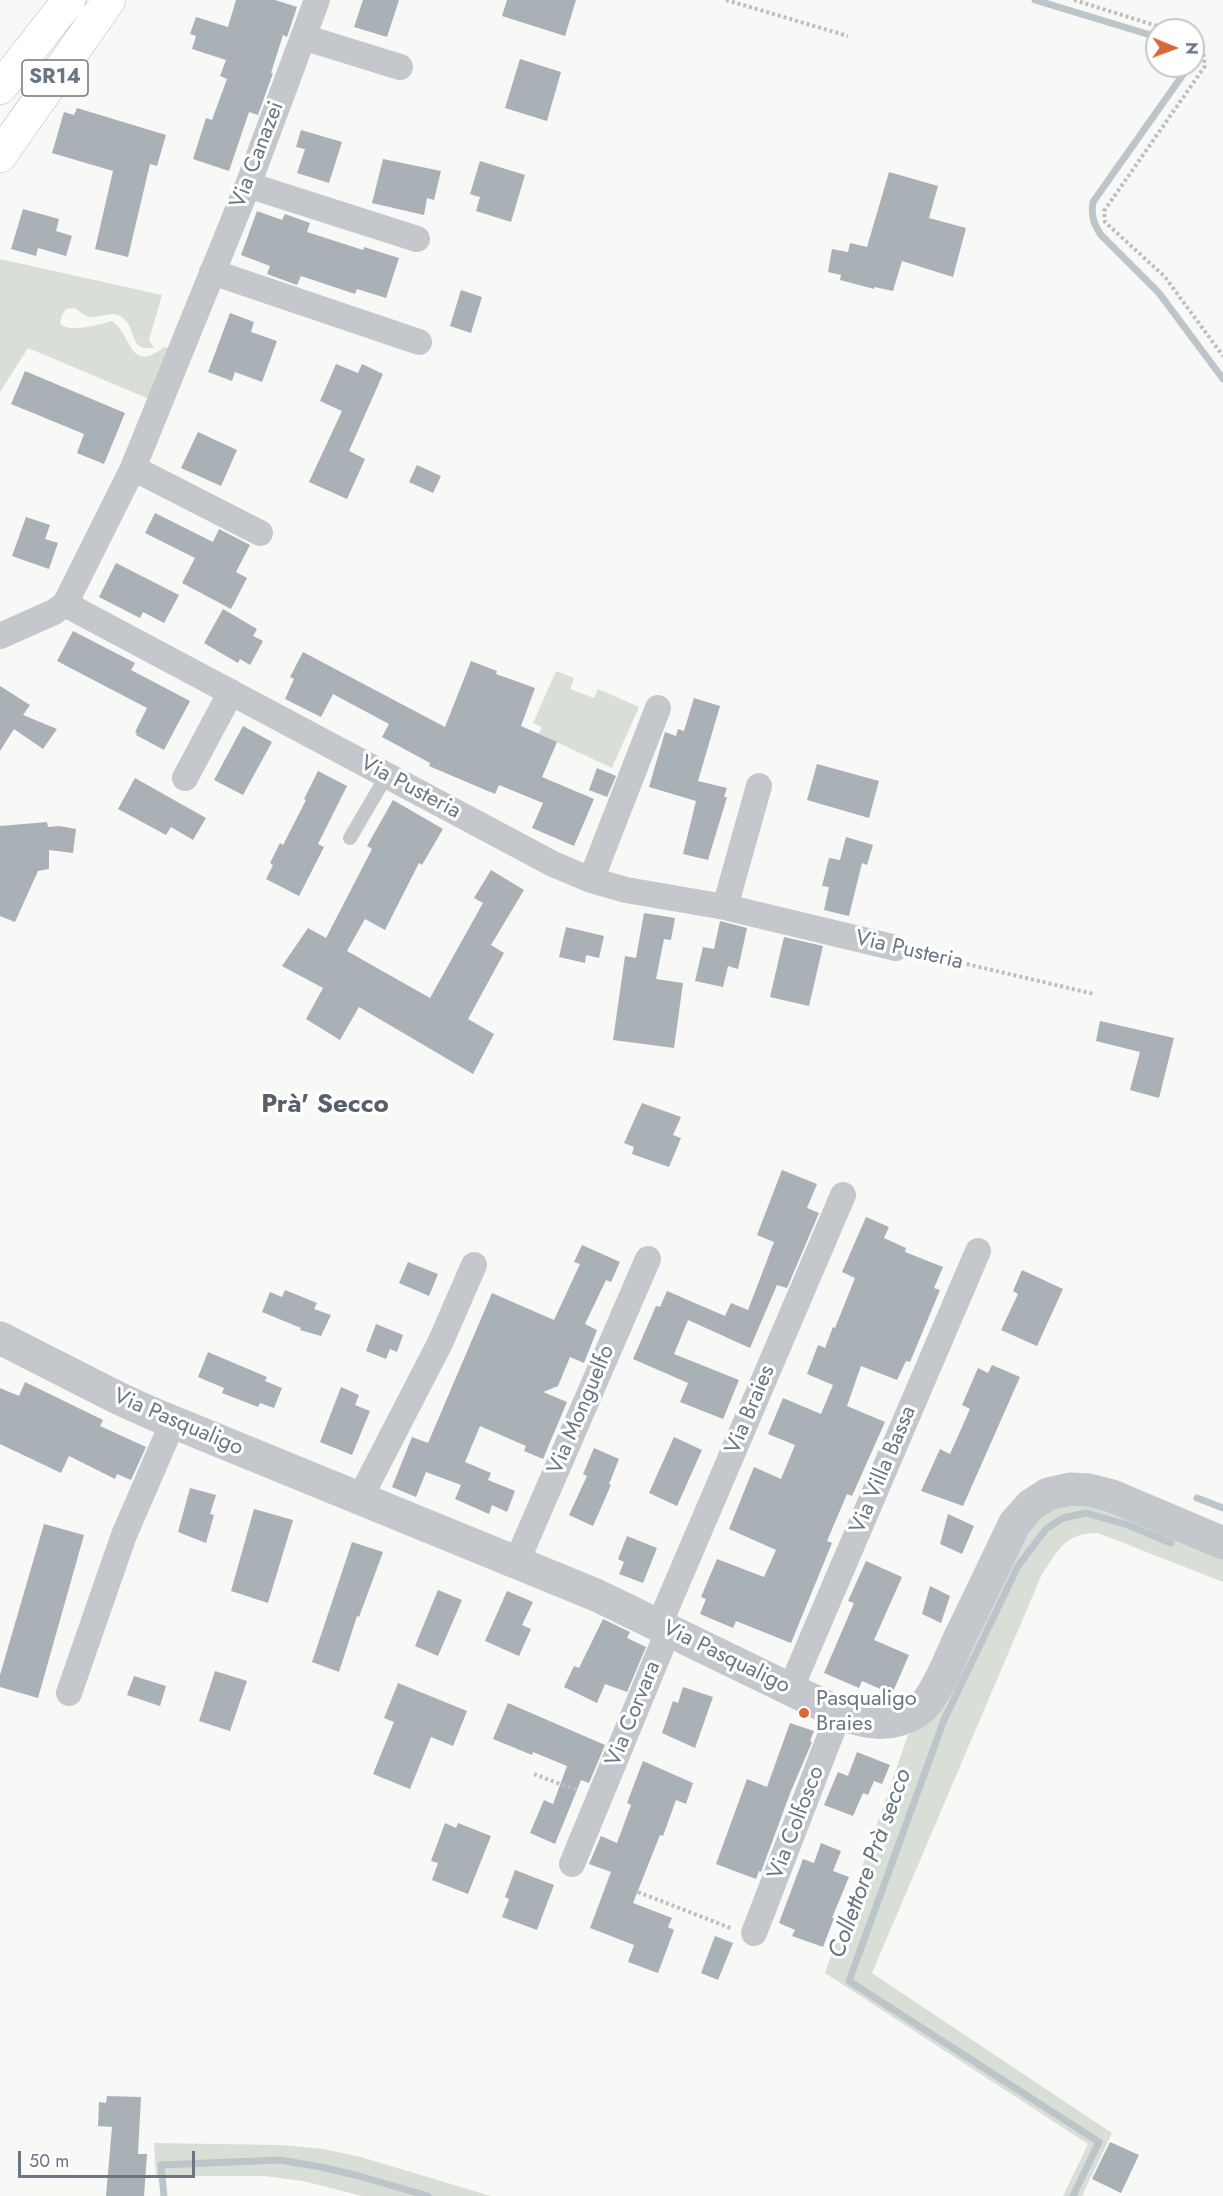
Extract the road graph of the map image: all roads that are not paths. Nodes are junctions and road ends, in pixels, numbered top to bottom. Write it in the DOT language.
graph roads {
  1 [pos="69,0"];
  2 [pos="110,0"];
  3 [pos="317,0"];
  4 [pos="303,37"];
  5 [pos="400,67"];
  6 [pos="0,88"];
  7 [pos="0,156"];
  8 [pos="248,185"];
  9 [pos="417,239"];
  10 [pos="212,272"];
  11 [pos="419,342"];
  12 [pos="133,468"];
  13 [pos="260,533"];
  14 [pos="65,604"];
  15 [pos="0,636"];
  16 [pos="231,692"];
  17 [pos="658,708"];
  18 [pos="387,775"];
  19 [pos="184,778"];
  20 [pos="759,786"];
  21 [pos="350,838"];
  22 [pos="591,880"];
  23 [pos="725,907"];
  24 [pos="896,948"];
  25 [pos="843,1195"];
  26 [pos="978,1251"];
  27 [pos="648,1259"];
  28 [pos="474,1265"];
  29 [pos="0,1338"];
  30 [pos="173,1422"];
  31 [pos="360,1498"];
  32 [pos="1223,1542"];
  33 [pos="517,1561"];
  34 [pos="664,1627"];
  35 [pos="790,1690"];
  36 [pos="69,1693"];
  37 [pos="839,1713"];
  38 [pos="572,1864"];
  39 [pos="754,1933"];
  1 -- 6 [label="main road, SR14"];
  2 -- 7 [label="main road, SR14"];
  3 -- 4 [label="street, Via Canazei"];
  4 -- 5 [label="street"];
  4 -- 8 [label="street, Via Canazei"];
  8 -- 9 [label="street"];
  8 -- 10 [label="street, Via Canazei"];
  10 -- 11 [label="street"];
  10 -- 12 [label="street, Via Canazei"];
  12 -- 13 [label="street"];
  12 -- 14 [label="street, Via Canazei"];
  14 -- 15 [label="street"];
  14 -- 16 [label="street, Via Pusteria"];
  16 -- 18 [label="street, Via Pusteria"];
  16 -- 19 [label="street"];
  17 -- 22 [label="street"];
  18 -- 21 [label="lane"];
  18 -- 22 [label="street, Via Pusteria"];
  20 -- 23 [label="street"];
  22 -- 23 [label="street, Via Pusteria"];
  23 -- 24 [label="street, Via Pusteria"];
  25 -- 34 [label="street, Via Braies"];
  26 -- 35 [label="street, Via Villa Bassa"];
  27 -- 33 [label="street, Via Monguelfo"];
  28 -- 31 [label="street"];
  29 -- 30 [label="street, Via Pasqualigo"];
  30 -- 31 [label="street, Via Pasqualigo"];
  30 -- 36 [label="street"];
  31 -- 33 [label="street, Via Pasqualigo"];
  32 -- 37 [label="street, Via Pasqualigo"];
  33 -- 34 [label="street, Via Pasqualigo"];
  34 -- 35 [label="street, Via Pasqualigo"];
  34 -- 38 [label="street, Via Corvara"];
  35 -- 37 [label="street, Via Pasqualigo"];
  37 -- 39 [label="street, Via Colfosco"];
}
